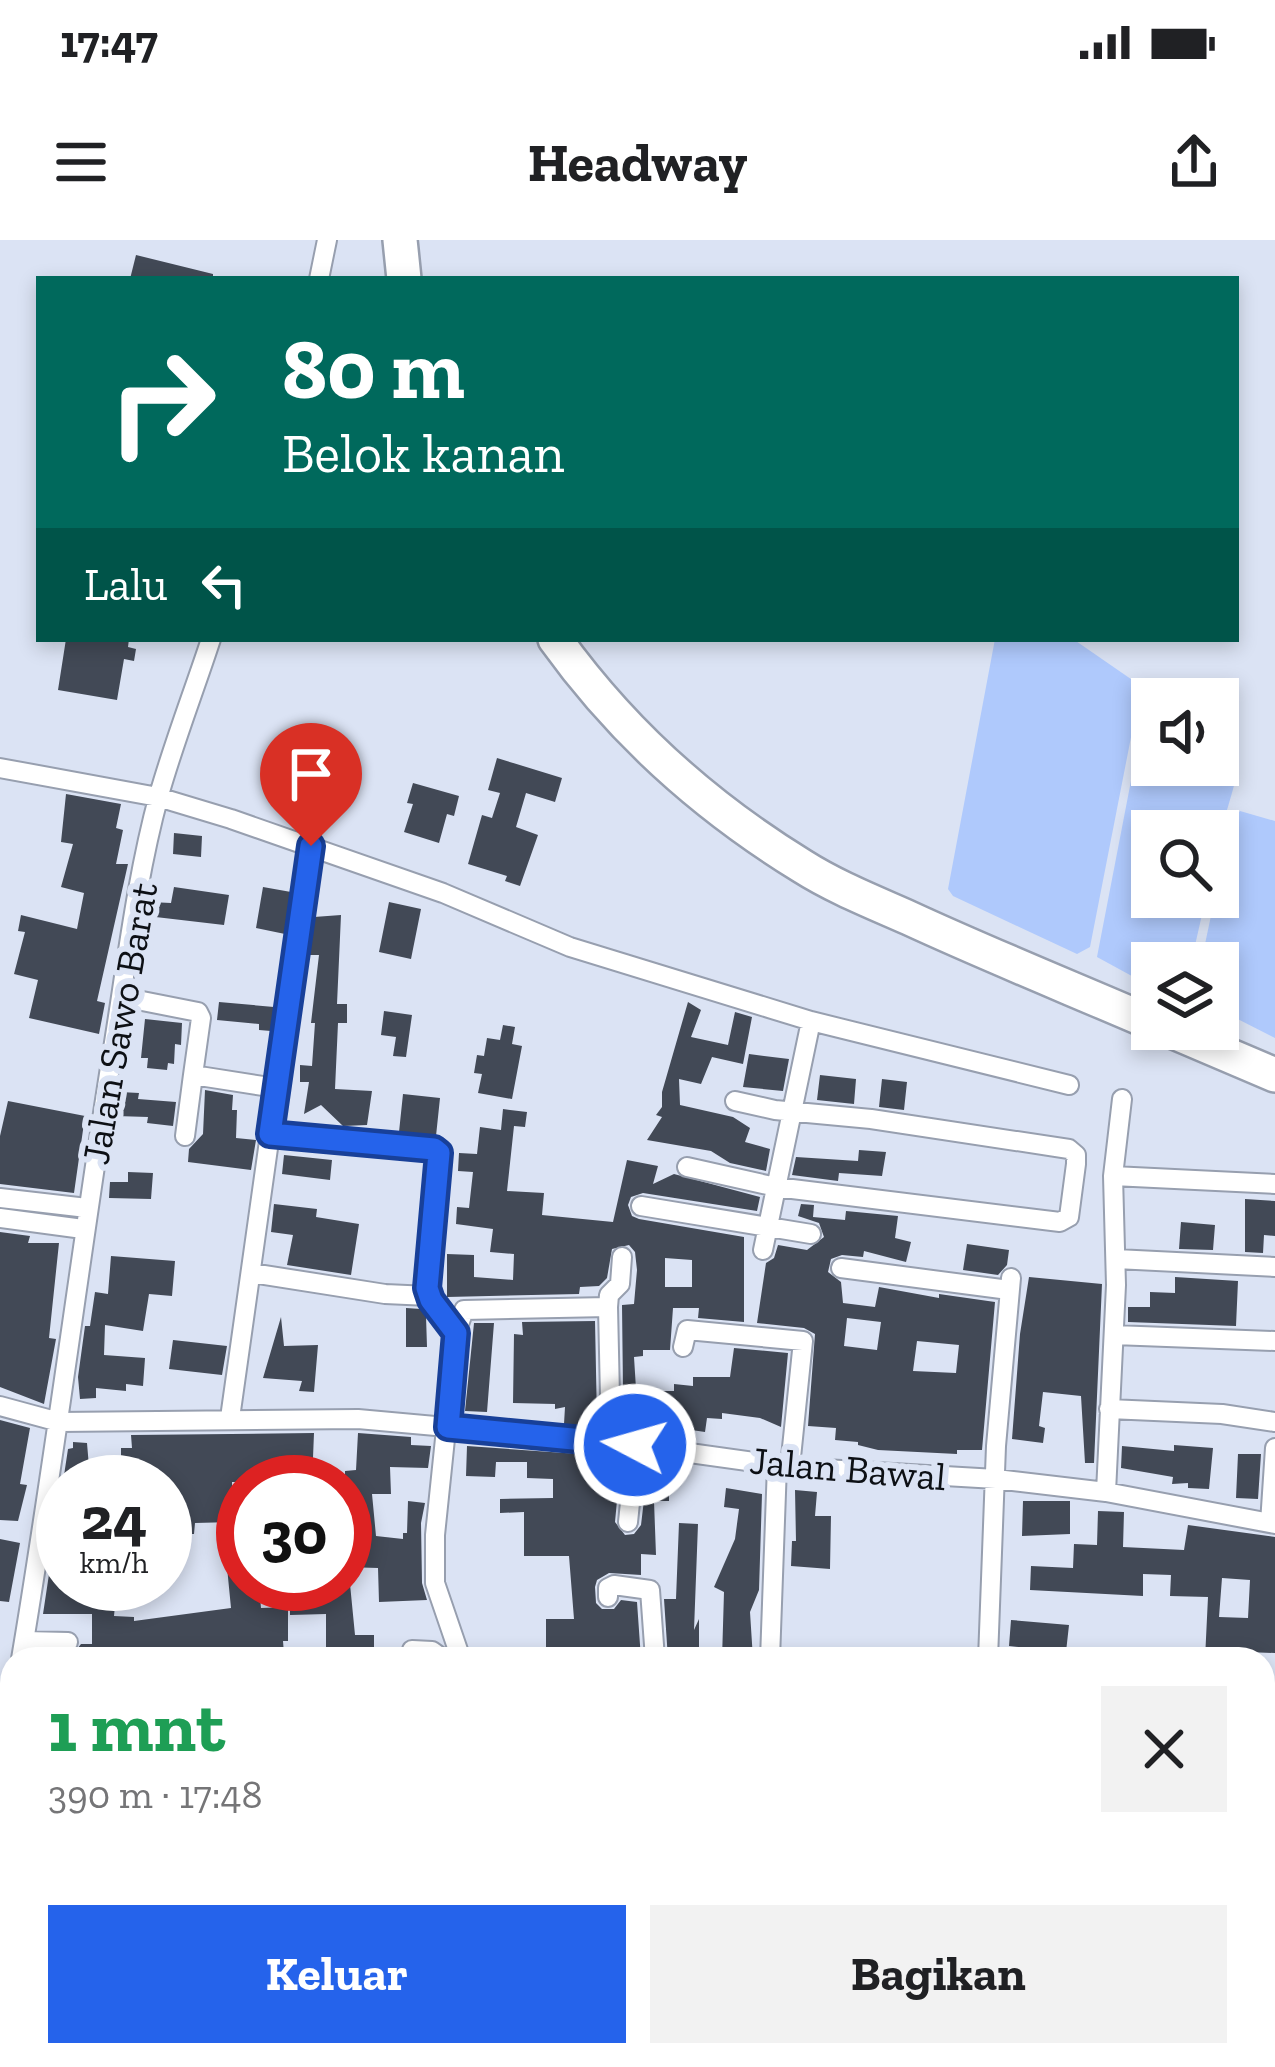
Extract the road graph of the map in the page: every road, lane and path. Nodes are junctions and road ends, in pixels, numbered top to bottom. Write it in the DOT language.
graph roads {
  1 [pos="328,240"];
  2 [pos="400,240"];
  3 [pos="320,276"];
  4 [pos="404,276"];
  5 [pos="210,642"];
  6 [pos="557,642"];
  7 [pos="0,768"];
  8 [pos="158,797"];
  9 [pos="311,846"];
  10 [pos="122,997"];
  11 [pos="1131,1014"];
  12 [pos="811,1021"];
  13 [pos="1216,1050"];
  14 [pos="194,1075"];
  15 [pos="1275,1075"];
  16 [pos="1070,1084"];
  17 [pos="277,1088"];
  18 [pos="1122,1099"];
  19 [pos="735,1101"];
  20 [pos="792,1111"];
  21 [pos="270,1134"];
  22 [pos="185,1136"];
  23 [pos="687,1167"];
  24 [pos="1113,1176"];
  25 [pos="1275,1184"];
  26 [pos="776,1187"];
  27 [pos="0,1198"];
  28 [pos="641,1206"];
  29 [pos="87,1208"];
  30 [pos="0,1219"];
  31 [pos="83,1229"];
  32 [pos="770,1229"];
  33 [pos="811,1234"];
  34 [pos="763,1250"];
  35 [pos="622,1257"];
  36 [pos="1116,1258"];
  37 [pos="1275,1267"];
  38 [pos="841,1268"];
  39 [pos="252,1273"];
  40 [pos="429,1296"];
  41 [pos="608,1307"];
  42 [pos="456,1333"];
  43 [pos="1114,1336"];
  44 [pos="1275,1341"];
  45 [pos="683,1347"];
  46 [pos="0,1406"];
  47 [pos="1109,1408"];
  48 [pos="231,1410"];
  49 [pos="60,1419"];
  50 [pos="1275,1422"];
  51 [pos="455,1428"];
  52 [pos="610,1429"];
  53 [pos="635,1445"];
  54 [pos="1275,1448"];
  55 [pos="788,1454"];
  56 [pos="996,1464"];
  57 [pos="1106,1492"];
  58 [pos="1272,1512"];
  59 [pos="628,1522"];
  60 [pos="608,1597"];
  61 [pos="68,1642"];
  62 [pos="23,1647"];
  63 [pos="40,1647"];
  64 [pos="457,1647"];
  65 [pos="655,1647"];
  66 [pos="771,1647"];
  67 [pos="988,1647"];
  1 -- 3 [label="street"];
  2 -- 4 [label="highway"];
  5 -- 8 [label="street, Jalan Sawo Barat"];
  6 -- 11 [label="highway"];
  7 -- 8 [label="street"];
  8 -- 9 [label="street"];
  8 -- 10 [label="street, Jalan Sawo Barat"];
  9 -- 12 [label="street"];
  9 -- 17 [label="street"];
  10 -- 14 [label="street"];
  10 -- 29 [label="street, Jalan Sawo Barat"];
  12 -- 16 [label="street"];
  12 -- 20 [label="street"];
  13 -- 15 [label="highway"];
  14 -- 17 [label="street"];
  14 -- 22 [label="street"];
  17 -- 21 [label="street"];
  18 -- 24 [label="street"];
  19 -- 20 [label="street"];
  20 -- 26 [label="street"];
  20 -- 26 [label="street"];
  21 -- 39 [label="street"];
  21 -- 40 [label="street"];
  23 -- 26 [label="street"];
  24 -- 25 [label="street"];
  24 -- 36 [label="street"];
  26 -- 32 [label="street"];
  27 -- 29 [label="street"];
  28 -- 32 [label="street"];
  29 -- 31 [label="street, Jalan Sawo Barat"];
  30 -- 31 [label="street"];
  31 -- 49 [label="street, Jalan Sawo Barat"];
  32 -- 33 [label="street"];
  32 -- 34 [label="street"];
  35 -- 41 [label="street"];
  36 -- 37 [label="street"];
  36 -- 43 [label="street"];
  38 -- 56 [label="street"];
  39 -- 40 [label="street"];
  39 -- 48 [label="street"];
  40 -- 42 [label="street"];
  41 -- 42 [label="street"];
  41 -- 52 [label="street"];
  42 -- 51 [label="street"];
  43 -- 44 [label="street"];
  43 -- 47 [label="street"];
  45 -- 55 [label="street"];
  46 -- 49 [label="street, Jalan Bawal"];
  47 -- 50 [label="street"];
  47 -- 57 [label="street"];
  48 -- 49 [label="street, Jalan Bawal"];
  48 -- 51 [label="street, Jalan Bawal"];
  49 -- 62 [label="street, Jalan Sawo Barat"];
  51 -- 52 [label="street, Jalan Bawal"];
  51 -- 64 [label="street"];
  52 -- 53 [label="street, Jalan Bawal"];
  53 -- 55 [label="street, Jalan Bawal"];
  53 -- 59 [label="street"];
  54 -- 58 [label="street"];
  55 -- 56 [label="street, Jalan Bawal"];
  55 -- 66 [label="street"];
  56 -- 57 [label="street, Jalan Bawal"];
  56 -- 67 [label="street"];
  57 -- 58 [label="street, Jalan Bawal"];
  60 -- 65 [label="street"];
  61 -- 63 [label="street"];
}
